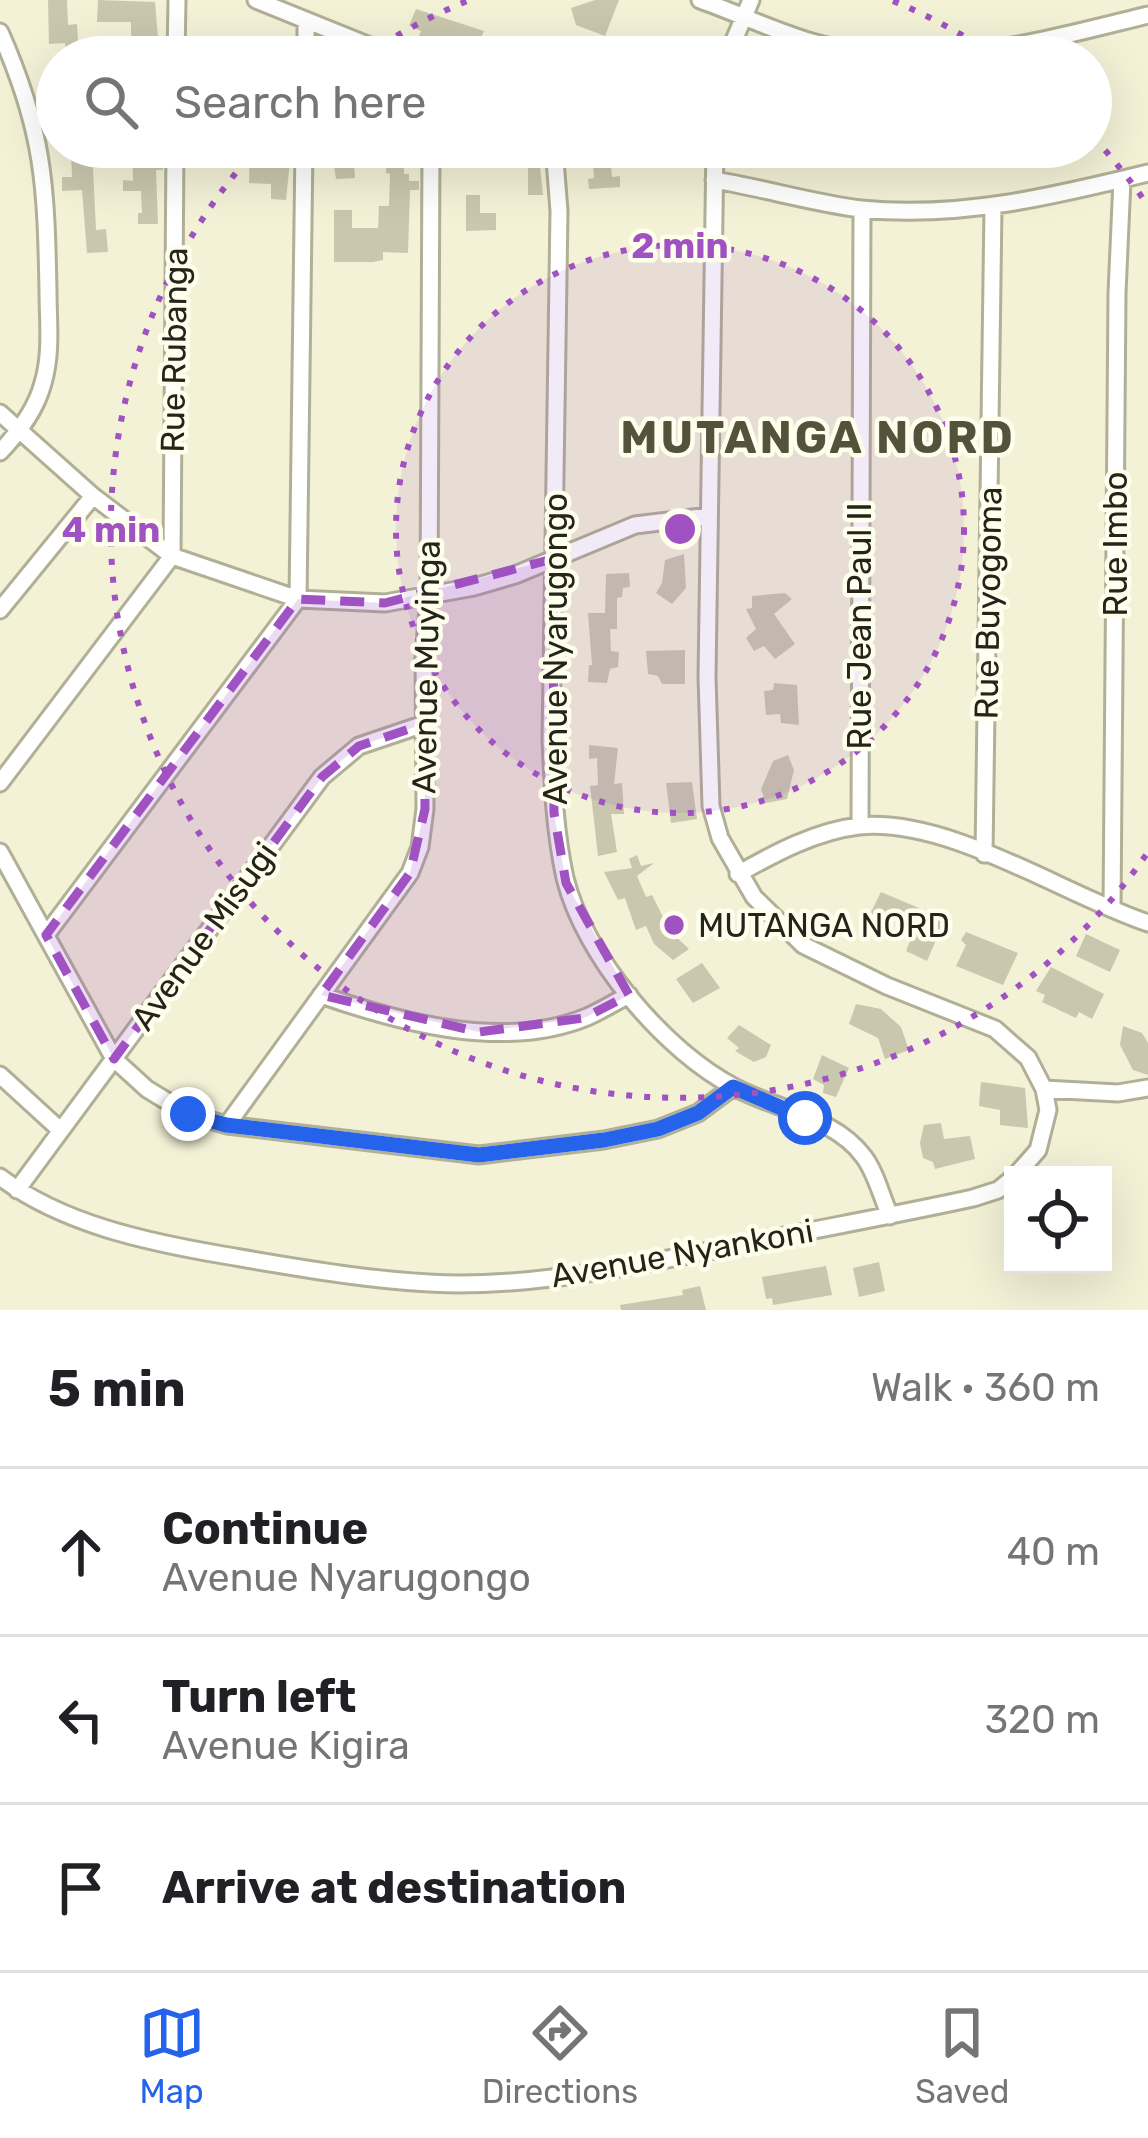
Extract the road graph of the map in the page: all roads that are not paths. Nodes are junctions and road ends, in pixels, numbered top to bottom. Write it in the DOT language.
graph roads {
  1 [pos="177,0"];
  2 [pos="256,0"];
  3 [pos="700,0"];
  4 [pos="747,8"];
  5 [pos="1148,15"];
  6 [pos="306,20"];
  7 [pos="0,32"];
  8 [pos="176,36"];
  9 [pos="306,36"];
  10 [pos="345,36"];
  11 [pos="736,36"];
  12 [pos="801,36"];
  13 [pos="1058,36"];
  14 [pos="36,129"];
  15 [pos="44,168"];
  16 [pos="175,168"];
  17 [pos="304,168"];
  18 [pos="431,168"];
  19 [pos="556,168"];
  20 [pos="715,168"];
  21 [pos="1148,173"];
  22 [pos="714,180"];
  23 [pos="1121,180"];
  24 [pos="993,207"];
  25 [pos="862,209"];
  26 [pos="0,413"];
  27 [pos="20,430"];
  28 [pos="0,452"];
  29 [pos="93,496"];
  30 [pos="710,516"];
  31 [pos="172,556"];
  32 [pos="553,560"];
  33 [pos="429,596"];
  34 [pos="298,599"];
  35 [pos="0,610"];
  36 [pos="424,724"];
  37 [pos="0,783"];
  38 [pos="860,826"];
  39 [pos="0,852"];
  40 [pos="984,854"];
  41 [pos="738,874"];
  42 [pos="1112,909"];
  43 [pos="1148,923"];
  44 [pos="46,935"];
  45 [pos="321,995"];
  46 [pos="628,995"];
  47 [pos="114,1059"];
  48 [pos="0,1076"];
  49 [pos="733,1087"];
  50 [pos="1148,1088"];
  51 [pos="1044,1089"];
  52 [pos="226,1125"];
  53 [pos="59,1129"];
  54 [pos="1025,1166"];
  55 [pos="0,1177"];
  56 [pos="1004,1185"];
  57 [pos="17,1190"];
  58 [pos="890,1216"];
  1 -- 8 [label="street"];
  2 -- 6 [label="street"];
  3 -- 4 [label="street"];
  4 -- 11 [label="street"];
  4 -- 12 [label="street"];
  5 -- 13 [label="street"];
  6 -- 9 [label="street"];
  6 -- 10 [label="street"];
  7 -- 14 [label="street"];
  15 -- 27 [label="street"];
  16 -- 31 [label="street, Rue Rubanga"];
  17 -- 34 [label="street"];
  18 -- 33 [label="street, Avenue Muyinga"];
  19 -- 32 [label="street, Avenue Nyarugongo"];
  20 -- 22 [label="street"];
  21 -- 23 [label="street"];
  22 -- 25 [label="street"];
  22 -- 30 [label="street"];
  23 -- 24 [label="street"];
  23 -- 42 [label="street, Rue Imbo"];
  24 -- 25 [label="street"];
  24 -- 40 [label="street, Rue Buyogoma"];
  25 -- 38 [label="street, Rue Jean Paul II"];
  26 -- 27 [label="street"];
  27 -- 28 [label="street"];
  27 -- 29 [label="street"];
  29 -- 31 [label="street"];
  29 -- 35 [label="street"];
  30 -- 32 [label="street"];
  30 -- 41 [label="street"];
  31 -- 34 [label="street"];
  31 -- 37 [label="street"];
  32 -- 33 [label="street"];
  32 -- 46 [label="street, Avenue Nyarugongo"];
  33 -- 34 [label="street"];
  33 -- 36 [label="street, Avenue Muyinga"];
  34 -- 44 [label="street"];
  36 -- 45 [label="street, Avenue Muyinga"];
  36 -- 47 [label="street, Avenue Misugi"];
  38 -- 40 [label="street"];
  38 -- 41 [label="street"];
  39 -- 44 [label="street"];
  40 -- 42 [label="street"];
  41 -- 51 [label="street"];
  42 -- 43 [label="street"];
  44 -- 47 [label="street"];
  45 -- 46 [label="street"];
  45 -- 52 [label="street, Avenue Muyinga"];
  46 -- 49 [label="street, Avenue Nyarugongo"];
  47 -- 52 [label="street"];
  47 -- 53 [label="street, Avenue Misugi"];
  48 -- 53 [label="street"];
  49 -- 52 [label="street"];
  49 -- 58 [label="street, Avenue Nyarugongo"];
  50 -- 51 [label="street"];
  51 -- 54 [label="street, Avenue Nyankoni"];
  53 -- 57 [label="street, Avenue Misugi"];
  55 -- 57 [label="street, Avenue Nyankoni"];
  56 -- 58 [label="street, Avenue Nyankoni"];
  57 -- 58 [label="street, Avenue Nyankoni"];
}
